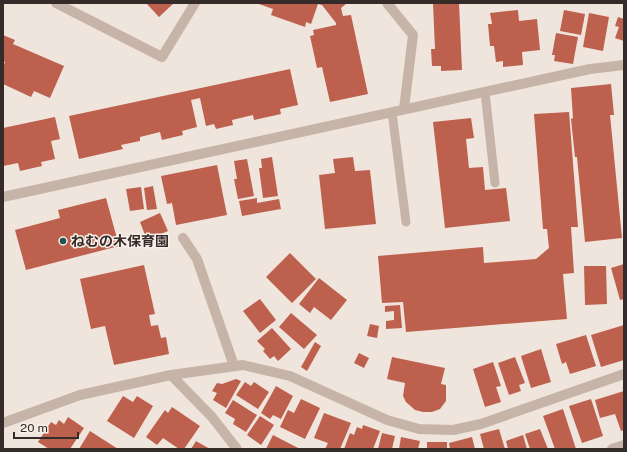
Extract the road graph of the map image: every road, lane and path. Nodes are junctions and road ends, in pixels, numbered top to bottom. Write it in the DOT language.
graph roads {
  1 [pos="56,3"];
  2 [pos="195,3"];
  3 [pos="387,3"];
  4 [pos="624,64"];
  5 [pos="485,92"];
  6 [pos="404,109"];
  7 [pos="392,112"];
  8 [pos="496,183"];
  9 [pos="3,197"];
  10 [pos="406,222"];
  11 [pos="183,238"];
  12 [pos="234,366"];
  13 [pos="624,374"];
  14 [pos="172,375"];
  15 [pos="3,423"];
  16 [pos="624,445"];
  17 [pos="237,449"];
  18 [pos="612,449"];
  1 -- 2 [label="street"];
  3 -- 6 [label="street"];
  4 -- 5 [label="street"];
  5 -- 6 [label="street"];
  5 -- 8 [label="lane"];
  6 -- 7 [label="street"];
  7 -- 9 [label="street"];
  7 -- 10 [label="lane"];
  11 -- 12 [label="street"];
  12 -- 13 [label="street"];
  12 -- 14 [label="street"];
  14 -- 15 [label="street"];
  14 -- 17 [label="street"];
  16 -- 18 [label="street"];
}
